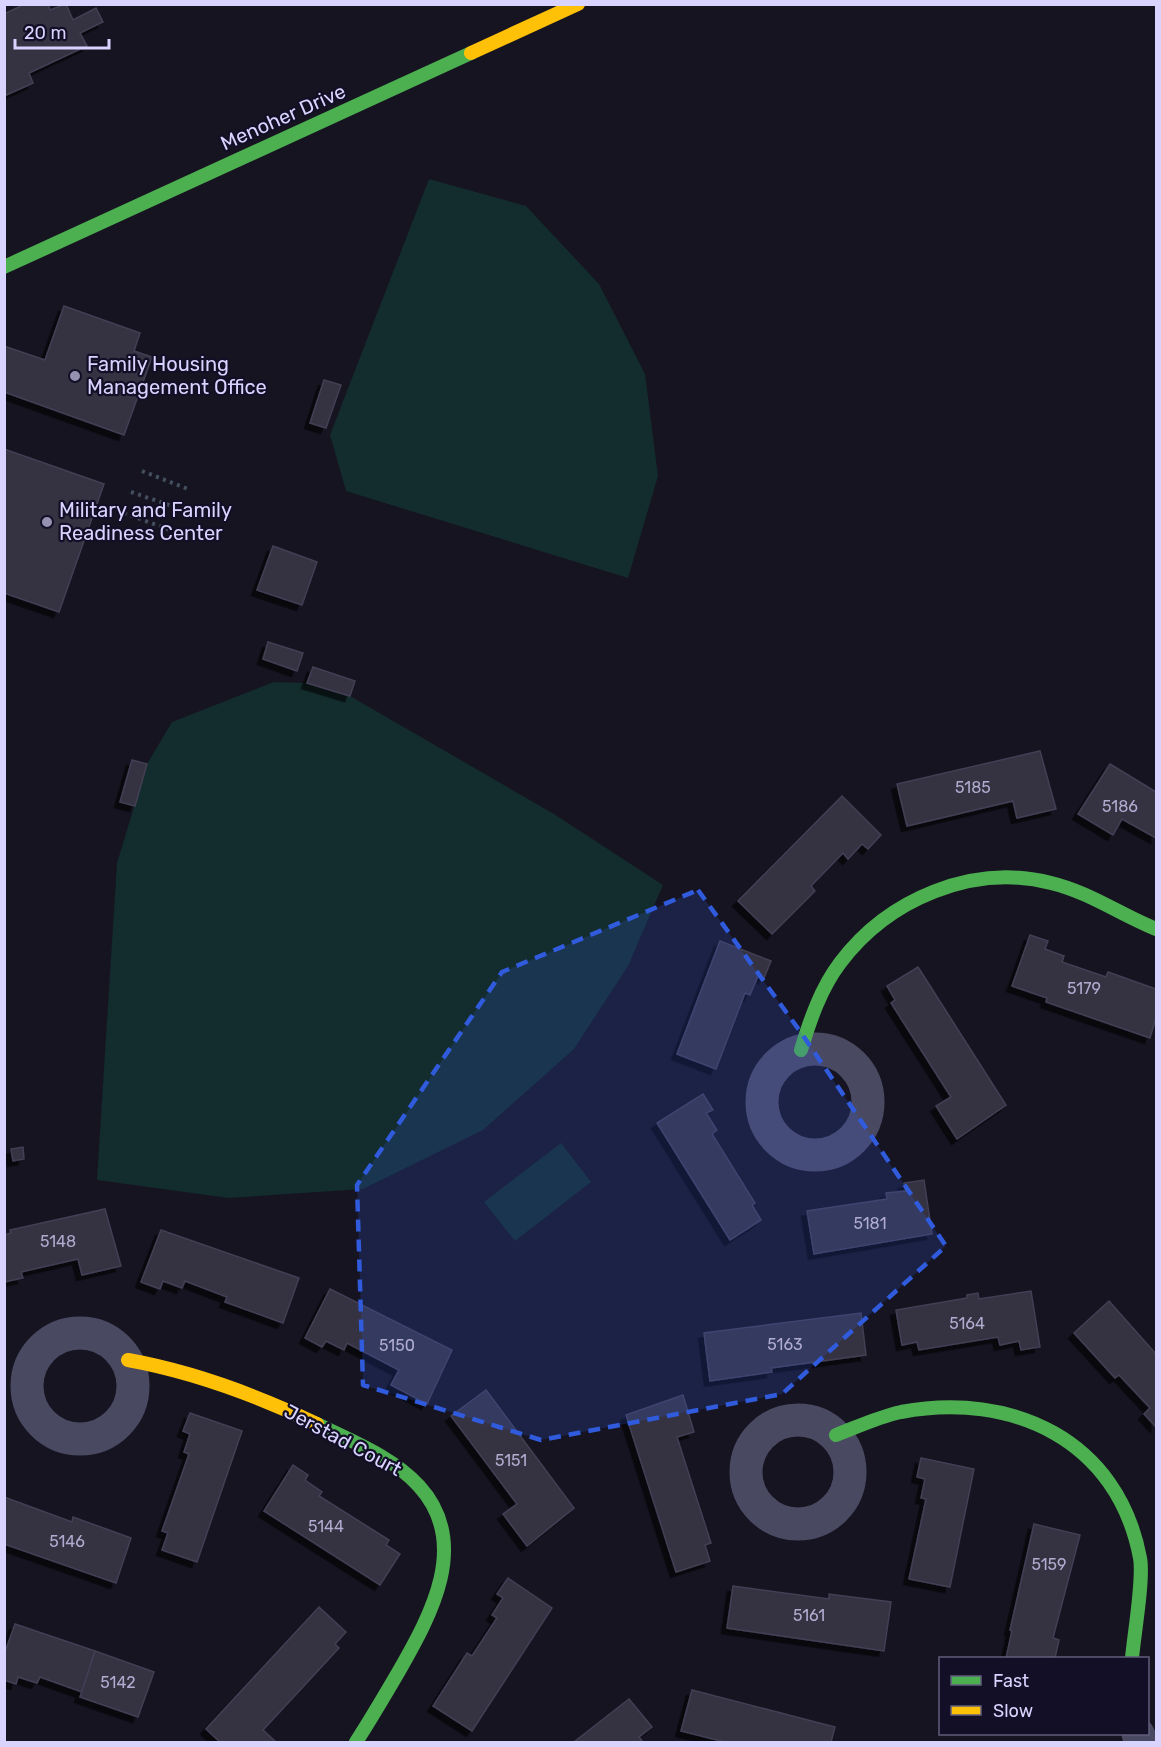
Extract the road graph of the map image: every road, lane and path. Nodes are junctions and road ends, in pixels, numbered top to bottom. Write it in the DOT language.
graph roads {
  1 [pos="578,5"];
  2 [pos="4,267"];
  3 [pos="142,471"];
  4 [pos="188,489"];
  5 [pos="131,492"];
  6 [pos="181,509"];
  7 [pos="124,513"];
  8 [pos="173,531"];
  9 [pos="1156,929"];
  10 [pos="801,1050"];
  11 [pos="128,1360"];
  12 [pos="836,1435"];
  13 [pos="1132,1657"];
  14 [pos="356,1743"];
  1 -- 2 [label="street, Menoher Drive"];
  3 -- 4 [label="path"];
  5 -- 6 [label="path"];
  7 -- 8 [label="path"];
  9 -- 10 [label="street"];
  11 -- 14 [label="street, Jerstad Court"];
  12 -- 13 [label="street"];
}
